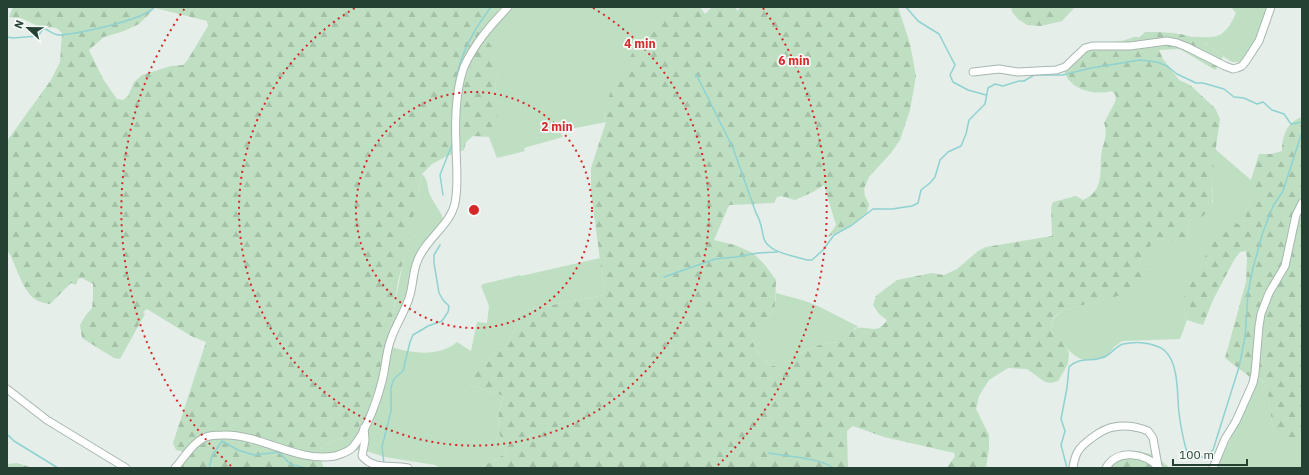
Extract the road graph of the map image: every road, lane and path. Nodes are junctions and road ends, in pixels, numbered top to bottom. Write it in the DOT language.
graph roads {
  1 [pos="508,7"];
  2 [pos="1271,7"];
  3 [pos="973,72"];
  4 [pos="1302,203"];
  5 [pos="7,389"];
  6 [pos="364,428"];
  7 [pos="362,456"];
  8 [pos="1159,467"];
  9 [pos="126,468"];
  10 [pos="174,468"];
  11 [pos="366,468"];
  12 [pos="408,468"];
  13 [pos="1073,468"];
  14 [pos="1106,468"];
  15 [pos="1214,468"];
  1 -- 6 [label="street"];
  2 -- 3 [label="street"];
  4 -- 15 [label="street"];
  5 -- 9 [label="street"];
  6 -- 7 [label="street"];
  6 -- 10 [label="street"];
  7 -- 11 [label="street"];
  7 -- 12 [label="street"];
  8 -- 13 [label="street"];
  8 -- 14 [label="street"];
}
